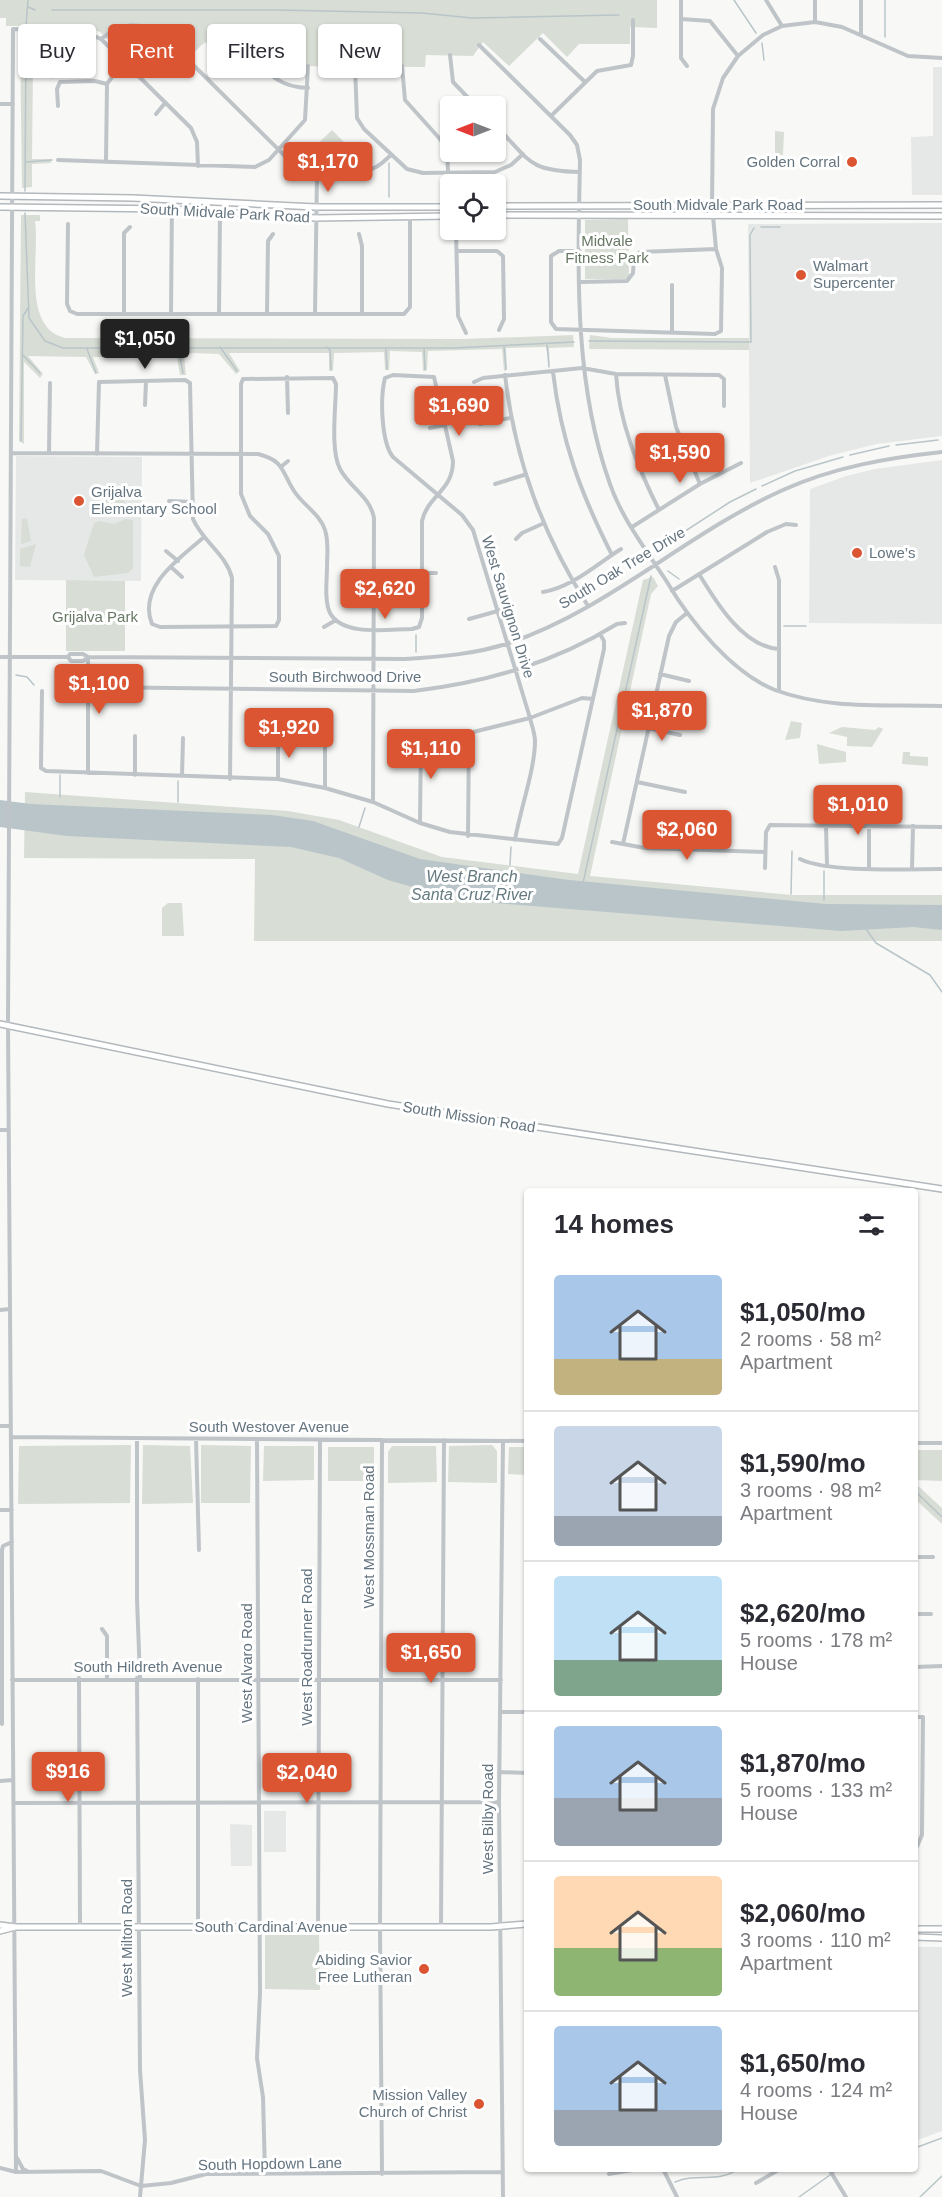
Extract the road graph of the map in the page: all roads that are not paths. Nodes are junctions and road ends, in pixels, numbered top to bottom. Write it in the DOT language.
graph roads {
  1 [pos="681,0"];
  2 [pos="766,0"];
  3 [pos="815,0"];
  4 [pos="861,0"];
  5 [pos="681,19"];
  6 [pos="633,20"];
  7 [pos="815,22"];
  8 [pos="782,26"];
  9 [pos="861,34"];
  10 [pos="101,39"];
  11 [pos="540,39"];
  12 [pos="479,45"];
  13 [pos="108,46"];
  14 [pos="450,55"];
  15 [pos="738,56"];
  16 [pos="942,58"];
  17 [pos="308,66"];
  18 [pos="402,66"];
  19 [pos="687,66"];
  20 [pos="111,78"];
  21 [pos="139,78"];
  22 [pos="274,78"];
  23 [pos="355,78"];
  24 [pos="584,81"];
  25 [pos="107,84"];
  26 [pos="308,87"];
  27 [pos="466,96"];
  28 [pos="165,103"];
  29 [pos="0,104"];
  30 [pos="13,104"];
  31 [pos="58,106"];
  32 [pos="156,114"];
  33 [pos="551,116"];
  34 [pos="506,136"];
  35 [pos="279,150"];
  36 [pos="523,154"];
  37 [pos="391,155"];
  38 [pos="58,160"];
  39 [pos="106,161"];
  40 [pos="198,166"];
  41 [pos="449,172"];
  42 [pos="580,172"];
  43 [pos="317,173"];
  44 [pos="0,196"];
  45 [pos="12,196"];
  46 [pos="172,200"];
  47 [pos="580,205"];
  48 [pos="942,205"];
  49 [pos="506,206"];
  50 [pos="0,207"];
  51 [pos="13,207"];
  52 [pos="440,208"];
  53 [pos="171,209"];
  54 [pos="713,211"];
  55 [pos="316,212"];
  56 [pos="220,213"];
  57 [pos="506,215"];
  58 [pos="580,215"];
  59 [pos="411,216"];
  60 [pos="440,216"];
  61 [pos="942,216"];
  62 [pos="68,224"];
  63 [pos="130,227"];
  64 [pos="273,234"];
  65 [pos="359,234"];
  66 [pos="457,240"];
  67 [pos="716,249"];
  68 [pos="458,251"];
  69 [pos="580,251"];
  70 [pos="581,282"];
  71 [pos="672,285"];
  72 [pos="219,313"];
  73 [pos="267,313"];
  74 [pos="362,313"];
  75 [pos="124,314"];
  76 [pos="171,314"];
  77 [pos="315,314"];
  78 [pos="499,330"];
  79 [pos="582,330"];
  80 [pos="465,333"];
  81 [pos="672,333"];
  82 [pos="582,368"];
  83 [pos="553,372"];
  84 [pos="616,374"];
  85 [pos="505,375"];
  86 [pos="665,375"];
  87 [pos="287,377"];
  88 [pos="146,381"];
  89 [pos="474,382"];
  90 [pos="50,383"];
  91 [pos="145,405"];
  92 [pos="724,406"];
  93 [pos="288,413"];
  94 [pos="510,418"];
  95 [pos="480,424"];
  96 [pos="445,425"];
  97 [pos="429,428"];
  98 [pos="942,452"];
  99 [pos="12,453"];
  100 [pos="49,453"];
  101 [pos="97,454"];
  102 [pos="193,454"];
  103 [pos="241,454"];
  104 [pos="288,461"];
  105 [pos="741,463"];
  106 [pos="282,466"];
  107 [pos="524,475"];
  108 [pos="495,484"];
  109 [pos="700,484"];
  110 [pos="438,495"];
  111 [pos="170,501"];
  112 [pos="192,502"];
  113 [pos="659,510"];
  114 [pos="542,524"];
  115 [pos="796,525"];
  116 [pos="632,527"];
  117 [pos="203,538"];
  118 [pos="516,540"];
  119 [pos="621,549"];
  120 [pos="166,551"];
  121 [pos="612,555"];
  122 [pos="178,561"];
  123 [pos="656,564"];
  124 [pos="171,567"];
  125 [pos="776,567"];
  126 [pos="422,573"];
  127 [pos="436,573"];
  128 [pos="699,574"];
  129 [pos="182,577"];
  130 [pos="572,581"];
  131 [pos="672,591"];
  132 [pos="543,592"];
  133 [pos="588,606"];
  134 [pos="512,607"];
  135 [pos="497,611"];
  136 [pos="687,613"];
  137 [pos="469,619"];
  138 [pos="336,620"];
  139 [pos="625,623"];
  140 [pos="231,627"];
  141 [pos="324,627"];
  142 [pos="374,628"];
  143 [pos="600,634"];
  144 [pos="506,644"];
  145 [pos="779,649"];
  146 [pos="0,657"];
  147 [pos="10,657"];
  148 [pos="88,657"];
  149 [pos="232,659"];
  150 [pos="374,660"];
  151 [pos="514,672"];
  152 [pos="660,674"];
  153 [pos="689,681"];
  154 [pos="88,687"];
  155 [pos="232,690"];
  156 [pos="42,691"];
  157 [pos="375,691"];
  158 [pos="779,691"];
  159 [pos="593,699"];
  160 [pos="942,706"];
  161 [pos="530,718"];
  162 [pos="648,728"];
  163 [pos="680,735"];
  164 [pos="135,736"];
  165 [pos="421,737"];
  166 [pos="183,738"];
  167 [pos="278,738"];
  168 [pos="325,738"];
  169 [pos="88,773"];
  170 [pos="135,775"];
  171 [pos="183,776"];
  172 [pos="230,779"];
  173 [pos="278,779"];
  174 [pos="637,782"];
  175 [pos="325,788"];
  176 [pos="685,792"];
  177 [pos="373,802"];
  178 [pos="420,823"];
  179 [pos="826,825"];
  180 [pos="869,826"];
  181 [pos="913,826"];
  182 [pos="942,827"];
  183 [pos="468,836"];
  184 [pos="515,840"];
  185 [pos="612,842"];
  186 [pos="623,844"];
  187 [pos="765,852"];
  188 [pos="800,859"];
  189 [pos="826,865"];
  190 [pos="765,868"];
  191 [pos="870,869"];
  192 [pos="912,869"];
  193 [pos="942,869"];
  194 [pos="0,1024"];
  195 [pos="8,1025"];
  196 [pos="0,1130"];
  197 [pos="9,1130"];
  198 [pos="942,1189"];
  199 [pos="0,1310"];
  200 [pos="10,1310"];
  201 [pos="0,1426"];
  202 [pos="11,1426"];
  203 [pos="11,1437"];
  204 [pos="137,1439"];
  205 [pos="196,1439"];
  206 [pos="257,1440"];
  207 [pos="321,1440"];
  208 [pos="382,1440"];
  209 [pos="444,1440"];
  210 [pos="503,1441"];
  211 [pos="524,1441"];
  212 [pos="918,1443"];
  213 [pos="942,1443"];
  214 [pos="0,1510"];
  215 [pos="12,1510"];
  216 [pos="12,1542"];
  217 [pos="199,1550"];
  218 [pos="918,1557"];
  219 [pos="933,1557"];
  220 [pos="918,1614"];
  221 [pos="931,1614"];
  222 [pos="102,1629"];
  223 [pos="942,1666"];
  224 [pos="918,1667"];
  225 [pos="79,1678"];
  226 [pos="107,1678"];
  227 [pos="138,1678"];
  228 [pos="198,1679"];
  229 [pos="260,1679"];
  230 [pos="12,1680"];
  231 [pos="318,1680"];
  232 [pos="381,1680"];
  233 [pos="442,1680"];
  234 [pos="501,1680"];
  235 [pos="501,1712"];
  236 [pos="524,1712"];
  237 [pos="918,1717"];
  238 [pos="1,1724"];
  239 [pos="12,1724"];
  240 [pos="921,1767"];
  241 [pos="500,1772"];
  242 [pos="524,1773"];
  243 [pos="0,1780"];
  244 [pos="13,1780"];
  245 [pos="499,1802"];
  246 [pos="14,1803"];
  247 [pos="259,1803"];
  248 [pos="318,1803"];
  249 [pos="381,1803"];
  250 [pos="442,1803"];
  251 [pos="79,1804"];
  252 [pos="138,1804"];
  253 [pos="198,1804"];
  254 [pos="918,1819"];
  255 [pos="922,1819"];
  256 [pos="918,1846"];
  257 [pos="524,1924"];
  258 [pos="0,1925"];
  259 [pos="501,1926"];
  260 [pos="80,1927"];
  261 [pos="140,1927"];
  262 [pos="198,1927"];
  263 [pos="318,1927"];
  264 [pos="15,1928"];
  265 [pos="260,1928"];
  266 [pos="380,1928"];
  267 [pos="441,1928"];
  268 [pos="918,1929"];
  269 [pos="942,1929"];
  270 [pos="0,1931"];
  271 [pos="918,1937"];
  272 [pos="942,1938"];
  273 [pos="16,2154"];
  274 [pos="2,2169"];
  275 [pos="16,2172"];
  276 [pos="31,2172"];
  277 [pos="503,2172"];
  278 [pos="621,2172"];
  279 [pos="664,2172"];
  280 [pos="775,2172"];
  281 [pos="831,2172"];
  282 [pos="265,2174"];
  283 [pos="382,2174"];
  284 [pos="609,2174"];
  285 [pos="756,2183"];
  286 [pos="141,2186"];
  287 [pos="140,2197"];
  288 [pos="503,2197"];
  289 [pos="677,2197"];
  290 [pos="846,2197"];
  1 -- 5 [label="street"];
  2 -- 8 [label="street"];
  3 -- 7 [label="street"];
  4 -- 9 [label="street"];
  5 -- 15 [label="street"];
  5 -- 19 [label="street"];
  6 -- 24 [label="street"];
  7 -- 8 [label="street"];
  7 -- 9 [label="street"];
  8 -- 15 [label="street"];
  9 -- 16 [label="street"];
  10 -- 13 [label="street"];
  10 -- 30 [label="street"];
  10 -- 35 [label="street"];
  11 -- 24 [label="street"];
  12 -- 33 [label="street"];
  14 -- 27 [label="street"];
  15 -- 54 [label="street"];
  17 -- 26 [label="street"];
  18 -- 41 [label="street"];
  20 -- 25 [label="street"];
  21 -- 28 [label="street"];
  22 -- 26 [label="street"];
  23 -- 37 [label="street"];
  24 -- 33 [label="street"];
  25 -- 31 [label="street"];
  25 -- 39 [label="street"];
  26 -- 35 [label="street"];
  28 -- 32 [label="street"];
  28 -- 40 [label="street"];
  29 -- 30 [label="street"];
  30 -- 45 [label="street"];
  33 -- 42 [label="street"];
  34 -- 36 [label="street"];
  35 -- 40 [label="street"];
  35 -- 43 [label="street"];
  36 -- 41 [label="street"];
  36 -- 42 [label="street"];
  37 -- 41 [label="street"];
  37 -- 43 [label="street"];
  38 -- 39 [label="street"];
  39 -- 40 [label="street"];
  42 -- 47 [label="street"];
  43 -- 55 [label="street"];
  44 -- 45 [label="main road, South Midvale Park Road"];
  45 -- 46 [label="main road, South Midvale Park Road"];
  45 -- 51 [label="street"];
  46 -- 53 [label="street"];
  46 -- 55 [label="main road, South Midvale Park Road"];
  47 -- 49 [label="main road, South Midvale Park Road"];
  47 -- 54 [label="main road, South Midvale Park Road"];
  47 -- 58 [label="street"];
  48 -- 54 [label="main road, South Midvale Park Road"];
  50 -- 51 [label="main road, South Midvale Park Road"];
  51 -- 53 [label="main road, South Midvale Park Road"];
  51 -- 99 [label="street"];
  52 -- 55 [label="main road, South Midvale Park Road"];
  53 -- 56 [label="main road, South Midvale Park Road"];
  53 -- 76 [label="street"];
  54 -- 58 [label="main road, South Midvale Park Road"];
  54 -- 61 [label="main road, South Midvale Park Road"];
  54 -- 67 [label="street"];
  55 -- 56 [label="main road, South Midvale Park Road"];
  55 -- 59 [label="main road, South Midvale Park Road"];
  55 -- 77 [label="street"];
  56 -- 72 [label="street"];
  57 -- 58 [label="main road, South Midvale Park Road"];
  58 -- 69 [label="street"];
  59 -- 60 [label="main road, South Midvale Park Road"];
  59 -- 74 [label="street"];
  62 -- 75 [label="street"];
  63 -- 75 [label="street"];
  64 -- 73 [label="street"];
  65 -- 74 [label="street"];
  66 -- 68 [label="street"];
  67 -- 70 [label="street"];
  67 -- 81 [label="street"];
  68 -- 78 [label="street"];
  68 -- 80 [label="street"];
  69 -- 70 [label="street"];
  69 -- 79 [label="street"];
  70 -- 79 [label="street"];
  71 -- 81 [label="street"];
  72 -- 73 [label="street"];
  72 -- 76 [label="street"];
  73 -- 77 [label="street"];
  74 -- 77 [label="street"];
  75 -- 76 [label="street"];
  79 -- 81 [label="street"];
  79 -- 82 [label="street"];
  82 -- 83 [label="street"];
  82 -- 84 [label="street"];
  82 -- 116 [label="street"];
  83 -- 85 [label="street"];
  83 -- 121 [label="street"];
  84 -- 86 [label="street"];
  84 -- 113 [label="street"];
  85 -- 89 [label="street"];
  85 -- 94 [label="street"];
  86 -- 92 [label="street"];
  86 -- 109 [label="street"];
  87 -- 93 [label="street"];
  87 -- 103 [label="street"];
  87 -- 142 [label="street"];
  88 -- 91 [label="street"];
  88 -- 101 [label="street"];
  88 -- 102 [label="street"];
  90 -- 100 [label="street"];
  94 -- 95 [label="street"];
  94 -- 107 [label="street"];
  96 -- 97 [label="street"];
  96 -- 110 [label="street"];
  96 -- 110 [label="street, West Sauvignon Drive"];
  98 -- 123 [label="street, South Oak Tree Drive"];
  99 -- 100 [label="street"];
  99 -- 147 [label="street"];
  100 -- 101 [label="street"];
  101 -- 102 [label="street"];
  102 -- 103 [label="street"];
  102 -- 112 [label="street"];
  103 -- 106 [label="street"];
  103 -- 140 [label="street"];
  104 -- 106 [label="street"];
  105 -- 109 [label="street"];
  106 -- 138 [label="street"];
  107 -- 108 [label="street"];
  107 -- 114 [label="street"];
  109 -- 113 [label="street"];
  110 -- 126 [label="street"];
  110 -- 135 [label="street, West Sauvignon Drive"];
  111 -- 112 [label="street"];
  112 -- 117 [label="street"];
  113 -- 116 [label="street"];
  114 -- 118 [label="street"];
  114 -- 130 [label="street"];
  115 -- 128 [label="street"];
  116 -- 123 [label="street"];
  117 -- 122 [label="street"];
  117 -- 140 [label="street"];
  119 -- 121 [label="street"];
  120 -- 122 [label="street"];
  121 -- 130 [label="street"];
  122 -- 124 [label="street"];
  123 -- 131 [label="street"];
  123 -- 133 [label="street, South Oak Tree Drive"];
  124 -- 129 [label="street"];
  124 -- 140 [label="street"];
  125 -- 145 [label="street"];
  126 -- 127 [label="street"];
  126 -- 142 [label="street"];
  128 -- 131 [label="street"];
  128 -- 145 [label="street"];
  130 -- 132 [label="street"];
  130 -- 133 [label="street"];
  131 -- 136 [label="street"];
  133 -- 144 [label="street, South Oak Tree Drive"];
  134 -- 135 [label="street"];
  135 -- 137 [label="street"];
  135 -- 144 [label="street, West Sauvignon Drive"];
  136 -- 152 [label="street"];
  136 -- 158 [label="street"];
  138 -- 141 [label="street"];
  138 -- 142 [label="street"];
  139 -- 143 [label="street, South Birchwood Drive"];
  140 -- 149 [label="street"];
  142 -- 150 [label="street"];
  143 -- 151 [label="street, South Birchwood Drive"];
  143 -- 159 [label="street"];
  144 -- 150 [label="street, South Oak Tree Drive"];
  144 -- 151 [label="street, West Sauvignon Drive"];
  145 -- 158 [label="street"];
  146 -- 147 [label="street, South Oak Tree Drive"];
  147 -- 148 [label="street, South Oak Tree Drive"];
  147 -- 195 [label="street"];
  148 -- 149 [label="street, South Oak Tree Drive"];
  148 -- 154 [label="street"];
  149 -- 150 [label="street, South Oak Tree Drive"];
  149 -- 155 [label="street"];
  150 -- 157 [label="street"];
  151 -- 157 [label="street, South Birchwood Drive"];
  151 -- 161 [label="street, West Sauvignon Drive"];
  152 -- 153 [label="street"];
  152 -- 162 [label="street"];
  154 -- 155 [label="street, South Birchwood Drive"];
  154 -- 169 [label="street"];
  155 -- 157 [label="street, South Birchwood Drive"];
  155 -- 172 [label="street"];
  156 -- 169 [label="street"];
  157 -- 177 [label="street"];
  158 -- 160 [label="street"];
  159 -- 161 [label="street"];
  159 -- 184 [label="street"];
  161 -- 183 [label="street"];
  161 -- 184 [label="street, West Sauvignon Drive"];
  162 -- 163 [label="street"];
  162 -- 174 [label="street"];
  164 -- 170 [label="street"];
  165 -- 178 [label="street"];
  166 -- 171 [label="street"];
  167 -- 173 [label="street"];
  168 -- 175 [label="street"];
  169 -- 170 [label="street"];
  170 -- 171 [label="street"];
  171 -- 172 [label="street"];
  172 -- 173 [label="street"];
  173 -- 175 [label="street"];
  174 -- 176 [label="street"];
  174 -- 186 [label="street"];
  175 -- 177 [label="street"];
  177 -- 178 [label="street"];
  178 -- 183 [label="street"];
  179 -- 180 [label="street"];
  179 -- 187 [label="street"];
  179 -- 189 [label="street"];
  180 -- 181 [label="street"];
  180 -- 191 [label="street"];
  181 -- 182 [label="street"];
  181 -- 192 [label="street"];
  183 -- 184 [label="street"];
  185 -- 186 [label="street"];
  186 -- 187 [label="street"];
  187 -- 190 [label="street"];
  188 -- 189 [label="street"];
  189 -- 191 [label="street"];
  191 -- 192 [label="street"];
  192 -- 193 [label="street"];
  194 -- 195 [label="main road, South Mission Road"];
  195 -- 197 [label="street"];
  195 -- 198 [label="main road, South Mission Road"];
  196 -- 197 [label="street"];
  197 -- 200 [label="street"];
  199 -- 200 [label="street"];
  200 -- 202 [label="street"];
  201 -- 202 [label="street"];
  202 -- 203 [label="street"];
  203 -- 204 [label="street, South Westover Avenue"];
  203 -- 215 [label="street"];
  204 -- 205 [label="street, South Westover Avenue"];
  204 -- 227 [label="street, West Milton Road"];
  205 -- 206 [label="street, South Westover Avenue"];
  205 -- 217 [label="street"];
  206 -- 207 [label="street, South Westover Avenue"];
  206 -- 229 [label="street, West Alvaro Road"];
  207 -- 208 [label="street, South Westover Avenue"];
  207 -- 231 [label="street, West Roadrunner Road"];
  208 -- 209 [label="street, South Westover Avenue"];
  208 -- 232 [label="street, West Mossman Road"];
  209 -- 210 [label="street, South Westover Avenue"];
  209 -- 233 [label="street"];
  210 -- 211 [label="street, South Westover Avenue"];
  210 -- 234 [label="street, West Bilby Road"];
  212 -- 213 [label="street"];
  214 -- 215 [label="street"];
  215 -- 216 [label="street"];
  216 -- 230 [label="street"];
  216 -- 238 [label="street"];
  218 -- 219 [label="street"];
  220 -- 221 [label="street"];
  222 -- 226 [label="street"];
  223 -- 224 [label="street"];
  225 -- 226 [label="street, South Hildreth Avenue"];
  225 -- 230 [label="street, South Hildreth Avenue"];
  225 -- 251 [label="street"];
  226 -- 227 [label="street, South Hildreth Avenue"];
  227 -- 228 [label="street, South Hildreth Avenue"];
  227 -- 252 [label="street, West Milton Road"];
  228 -- 229 [label="street, South Hildreth Avenue"];
  228 -- 253 [label="street"];
  229 -- 231 [label="street, South Hildreth Avenue"];
  229 -- 247 [label="street, West Alvaro Road"];
  230 -- 239 [label="street"];
  231 -- 232 [label="street, South Hildreth Avenue"];
  231 -- 248 [label="street, West Roadrunner Road"];
  232 -- 233 [label="street, South Hildreth Avenue"];
  232 -- 249 [label="street, West Mossman Road"];
  233 -- 234 [label="street, South Hildreth Avenue"];
  233 -- 250 [label="street"];
  234 -- 235 [label="street, West Bilby Road"];
  235 -- 236 [label="street"];
  235 -- 241 [label="street, West Bilby Road"];
  237 -- 240 [label="street"];
  238 -- 239 [label="street"];
  239 -- 244 [label="street"];
  240 -- 255 [label="street"];
  241 -- 242 [label="street"];
  241 -- 245 [label="street, West Bilby Road"];
  243 -- 244 [label="street"];
  244 -- 246 [label="street"];
  245 -- 250 [label="street"];
  245 -- 259 [label="street, West Bilby Road"];
  246 -- 251 [label="street"];
  246 -- 264 [label="street"];
  247 -- 248 [label="street"];
  247 -- 253 [label="street"];
  247 -- 265 [label="street, West Alvaro Road"];
  248 -- 249 [label="street"];
  248 -- 263 [label="street, West Roadrunner Road"];
  249 -- 250 [label="street"];
  249 -- 266 [label="street, West Mossman Road"];
  250 -- 267 [label="street"];
  251 -- 252 [label="street"];
  251 -- 260 [label="street"];
  252 -- 253 [label="street"];
  252 -- 261 [label="street, West Milton Road"];
  253 -- 262 [label="street"];
  254 -- 255 [label="street"];
  255 -- 256 [label="street"];
  257 -- 259 [label="main road, South Cardinal Avenue"];
  258 -- 264 [label="main road, South Cardinal Avenue"];
  259 -- 267 [label="main road, South Cardinal Avenue"];
  259 -- 277 [label="street, West Bilby Road"];
  260 -- 261 [label="main road, South Cardinal Avenue"];
  260 -- 264 [label="main road, South Cardinal Avenue"];
  261 -- 262 [label="main road, South Cardinal Avenue"];
  261 -- 286 [label="street, West Milton Road"];
  262 -- 265 [label="main road, South Cardinal Avenue"];
  263 -- 265 [label="main road, South Cardinal Avenue"];
  263 -- 266 [label="main road, South Cardinal Avenue"];
  264 -- 270 [label="main road, South Cardinal Avenue"];
  264 -- 273 [label="street"];
  265 -- 282 [label="street, West Alvaro Road"];
  266 -- 267 [label="main road, South Cardinal Avenue"];
  266 -- 283 [label="street, West Mossman Road"];
  268 -- 269 [label="main road"];
  271 -- 272 [label="main road"];
  273 -- 275 [label="street"];
  273 -- 276 [label="street"];
  274 -- 275 [label="street, South Hopdown Lane"];
  275 -- 276 [label="street, South Hopdown Lane"];
  276 -- 286 [label="street, South Hopdown Lane"];
  277 -- 283 [label="street, South Hopdown Lane"];
  277 -- 288 [label="street, West Bilby Road"];
  278 -- 284 [label="street"];
  279 -- 289 [label="street"];
  280 -- 285 [label="street"];
  281 -- 290 [label="street"];
  282 -- 283 [label="street, South Hopdown Lane"];
  282 -- 286 [label="street, South Hopdown Lane"];
  286 -- 287 [label="street, West Milton Road"];
}
